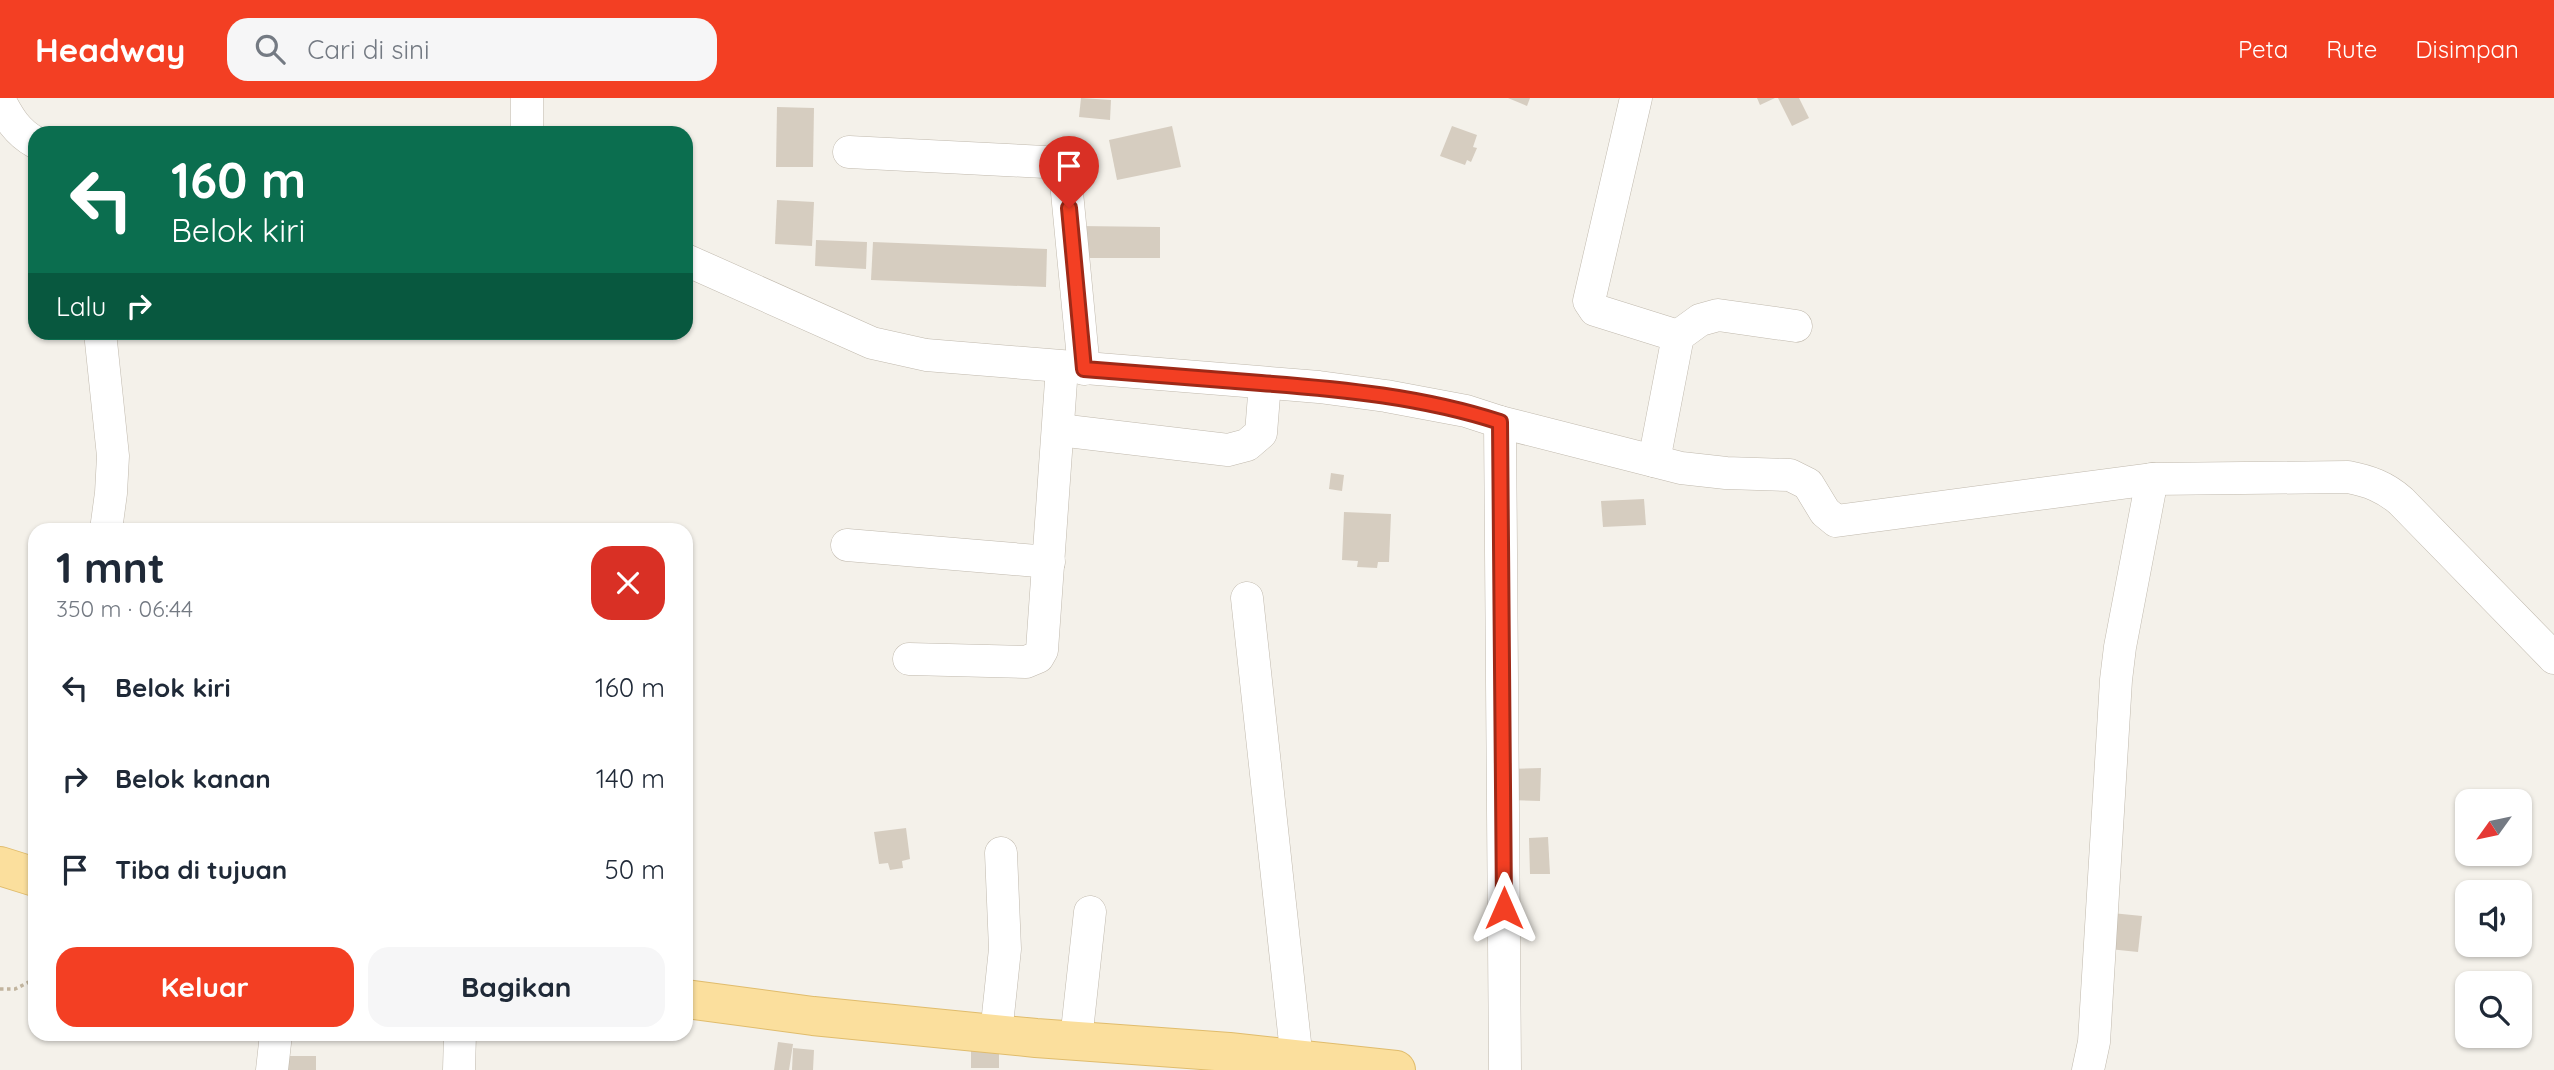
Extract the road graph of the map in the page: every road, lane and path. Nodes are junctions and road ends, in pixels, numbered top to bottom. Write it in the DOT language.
graph roads {
  1 [pos="527,98"];
  2 [pos="1636,98"];
  3 [pos="0,101"];
  4 [pos="527,126"];
  5 [pos="28,137"];
  6 [pos="849,152"];
  7 [pos="693,263"];
  8 [pos="1796,326"];
  9 [pos="1678,336"];
  10 [pos="101,340"];
  11 [pos="1073,368"];
  12 [pos="1265,383"];
  13 [pos="1500,422"];
  14 [pos="1059,430"];
  15 [pos="1654,461"];
  16 [pos="2152,479"];
  17 [pos="107,523"];
  18 [pos="847,545"];
  19 [pos="1049,562"];
  20 [pos="1247,598"];
  21 [pos="2554,658"];
  22 [pos="909,659"];
  23 [pos="1001,853"];
  24 [pos="1090,912"];
  25 [pos="28,982"];
  26 [pos="0,989"];
  27 [pos="693,1000"];
  28 [pos="996,1034"];
  29 [pos="1076,1040"];
  30 [pos="275,1041"];
  31 [pos="460,1041"];
  32 [pos="1297,1061"];
  33 [pos="272,1070"];
  34 [pos="459,1070"];
  35 [pos="1396,1070"];
  36 [pos="1505,1070"];
  37 [pos="2088,1070"];
  1 -- 4 [label="street"];
  2 -- 9 [label="street"];
  3 -- 5 [label="street"];
  6 -- 11 [label="street"];
  7 -- 11 [label="street"];
  8 -- 9 [label="street"];
  9 -- 15 [label="street"];
  10 -- 17 [label="street"];
  11 -- 12 [label="street"];
  11 -- 14 [label="street"];
  12 -- 13 [label="street"];
  12 -- 14 [label="street"];
  13 -- 15 [label="street"];
  13 -- 36 [label="street"];
  14 -- 19 [label="street"];
  15 -- 16 [label="street"];
  16 -- 21 [label="street"];
  16 -- 37 [label="street"];
  18 -- 19 [label="street"];
  19 -- 22 [label="street"];
  20 -- 32 [label="street"];
  23 -- 28 [label="street"];
  24 -- 29 [label="street"];
  25 -- 26 [label="path"];
  27 -- 28 [label="main road"];
  28 -- 29 [label="main road"];
  29 -- 32 [label="main road"];
  30 -- 33 [label="street"];
  31 -- 34 [label="street"];
  32 -- 35 [label="main road"];
}
